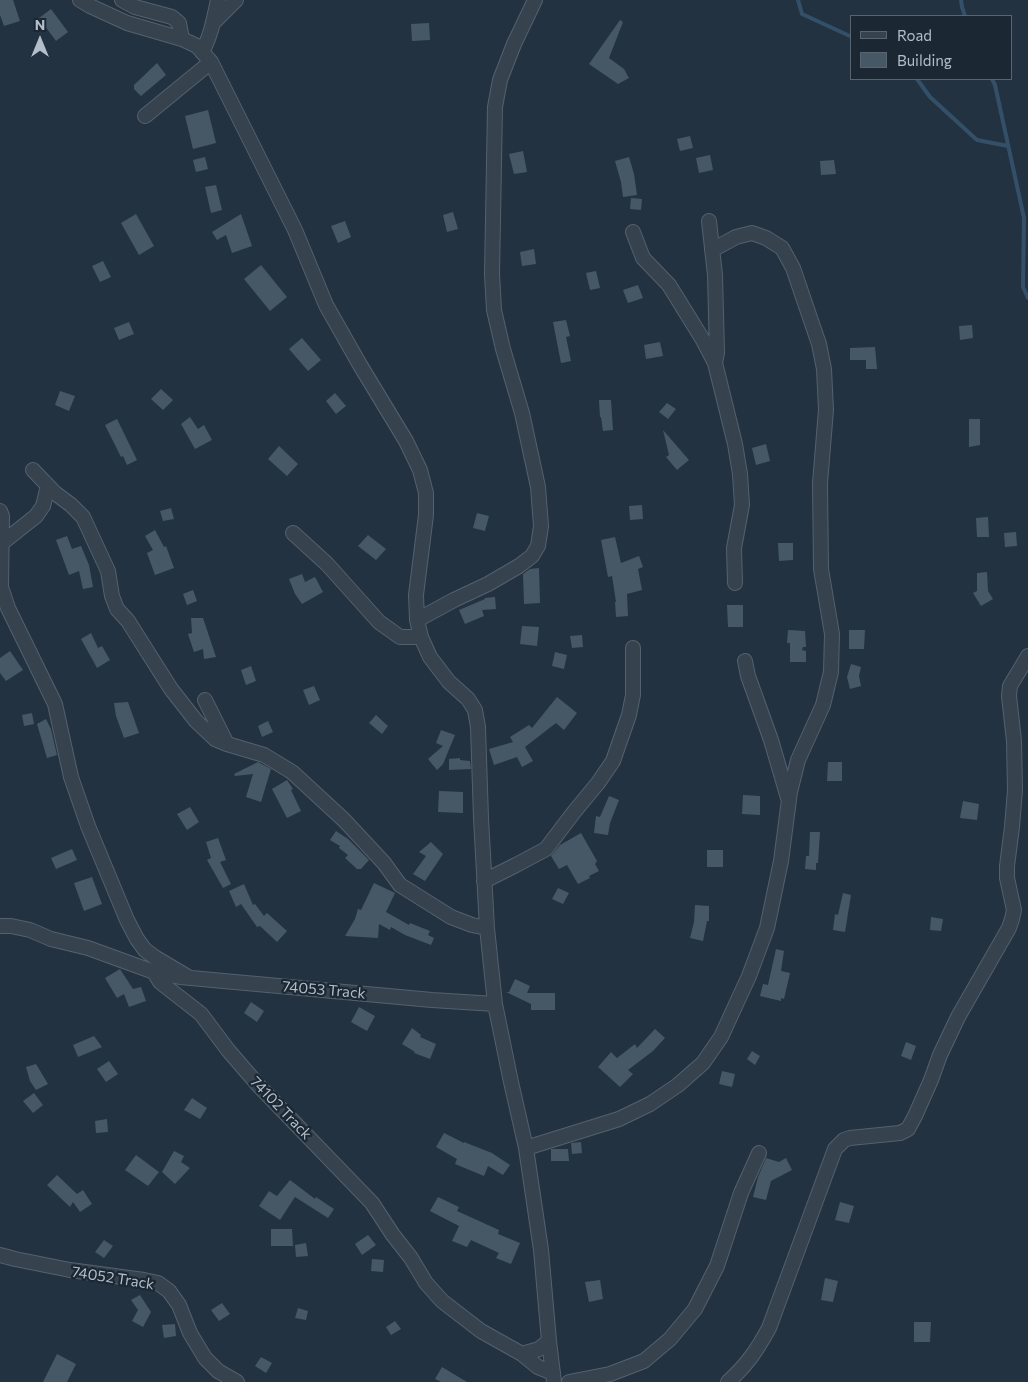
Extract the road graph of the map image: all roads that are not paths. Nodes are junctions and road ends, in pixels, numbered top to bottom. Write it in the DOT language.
graph roads {
  1 [pos="80,0"];
  2 [pos="122,0"];
  3 [pos="218,0"];
  4 [pos="236,0"];
  5 [pos="535,0"];
  6 [pos="214,22"];
  7 [pos="182,39"];
  8 [pos="206,57"];
  9 [pos="145,116"];
  10 [pos="709,221"];
  11 [pos="632,232"];
  12 [pos="712,250"];
  13 [pos="715,363"];
  14 [pos="33,470"];
  15 [pos="48,486"];
  16 [pos="0,511"];
  17 [pos="293,533"];
  18 [pos="2,543"];
  19 [pos="735,583"];
  20 [pos="417,620"];
  21 [pos="421,637"];
  22 [pos="633,648"];
  23 [pos="1028,656"];
  24 [pos="745,661"];
  25 [pos="205,700"];
  26 [pos="226,744"];
  27 [pos="789,801"];
  28 [pos="484,881"];
  29 [pos="0,926"];
  30 [pos="487,928"];
  31 [pos="154,972"];
  32 [pos="188,977"];
  33 [pos="495,1004"];
  34 [pos="526,1148"];
  35 [pos="759,1153"];
  36 [pos="0,1255"];
  37 [pos="549,1341"];
  38 [pos="522,1354"];
  39 [pos="554,1378"];
  40 [pos="237,1382"];
  41 [pos="569,1382"];
  42 [pos="728,1382"];
  1 -- 7 [label="street"];
  2 -- 7 [label="street"];
  3 -- 6 [label="street"];
  4 -- 6 [label="street"];
  5 -- 20 [label="street"];
  6 -- 8 [label="street"];
  7 -- 8 [label="street"];
  8 -- 9 [label="street"];
  8 -- 20 [label="street"];
  10 -- 12 [label="street"];
  11 -- 13 [label="street"];
  12 -- 13 [label="street"];
  12 -- 27 [label="street"];
  13 -- 19 [label="street"];
  14 -- 15 [label="street"];
  15 -- 18 [label="street"];
  15 -- 26 [label="street"];
  16 -- 18 [label="street"];
  17 -- 21 [label="street"];
  18 -- 32 [label="street"];
  20 -- 21 [label="street"];
  21 -- 28 [label="street"];
  22 -- 28 [label="street"];
  23 -- 42 [label="street"];
  24 -- 27 [label="street"];
  25 -- 26 [label="street"];
  26 -- 30 [label="street"];
  27 -- 34 [label="street"];
  28 -- 30 [label="street"];
  29 -- 31 [label="street, 74102 Track"];
  30 -- 33 [label="street"];
  31 -- 32 [label="street, 74053 Track"];
  31 -- 38 [label="street, 74102 Track"];
  32 -- 33 [label="street, 74053 Track"];
  33 -- 34 [label="street"];
  34 -- 37 [label="street"];
  35 -- 41 [label="street"];
  36 -- 40 [label="street, 74052 Track"];
  37 -- 38 [label="street"];
  37 -- 39 [label="street"];
  38 -- 39 [label="street, 74102 Track"];
}
